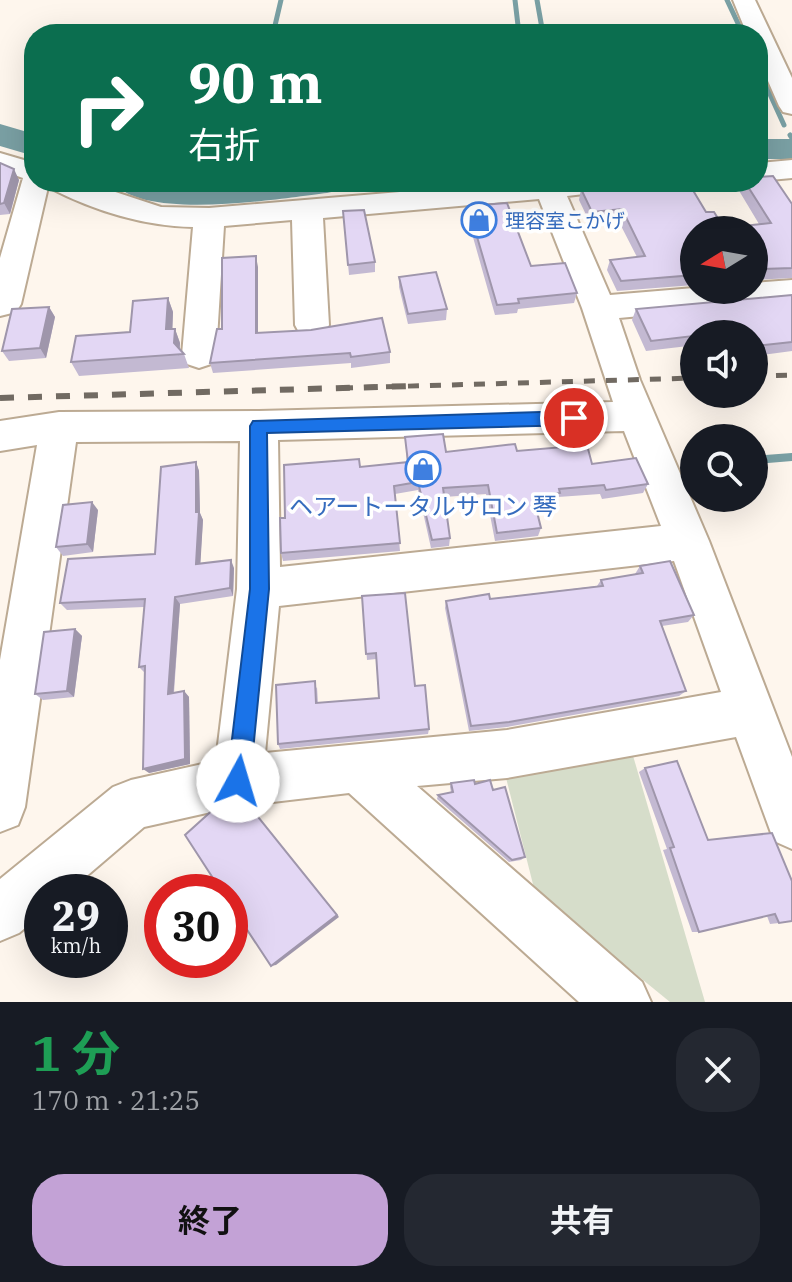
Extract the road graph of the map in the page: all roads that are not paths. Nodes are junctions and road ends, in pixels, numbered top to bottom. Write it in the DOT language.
graph roads {
  1 [pos="744,0"];
  2 [pos="755,24"];
  3 [pos="768,53"];
  4 [pos="792,106"];
  5 [pos="0,161"];
  6 [pos="24,169"];
  7 [pos="792,169"];
  8 [pos="768,171"];
  9 [pos="29,192"];
  10 [pos="84,192"];
  11 [pos="501,192"];
  12 [pos="551,192"];
  13 [pos="307,208"];
  14 [pos="209,218"];
  15 [pos="13,220"];
  16 [pos="792,291"];
  17 [pos="0,304"];
  18 [pos="599,308"];
  19 [pos="312,325"];
  20 [pos="199,355"];
  21 [pos="637,416"];
  22 [pos="259,426"];
  23 [pos="59,427"];
  24 [pos="0,436"];
  25 [pos="688,541"];
  26 [pos="259,589"];
  27 [pos="750,711"];
  28 [pos="357,767"];
  29 [pos="238,781"];
  30 [pos="0,807"];
  31 [pos="792,823"];
  32 [pos="0,914"];
  33 [pos="622,1002"];
  1 -- 2 [label="street"];
  3 -- 4 [label="street"];
  5 -- 6 [label="street"];
  7 -- 8 [label="street"];
  9 -- 15 [label="street"];
  10 -- 14 [label="street"];
  11 -- 13 [label="street"];
  12 -- 18 [label="street"];
  13 -- 14 [label="street"];
  13 -- 19 [label="street"];
  14 -- 20 [label="street"];
  15 -- 17 [label="street"];
  16 -- 18 [label="street"];
  18 -- 21 [label="street"];
  21 -- 22 [label="street"];
  21 -- 25 [label="street"];
  22 -- 23 [label="street"];
  22 -- 26 [label="street"];
  23 -- 24 [label="street"];
  23 -- 30 [label="street"];
  25 -- 26 [label="street"];
  25 -- 27 [label="street"];
  26 -- 29 [label="street"];
  27 -- 28 [label="street"];
  27 -- 31 [label="street"];
  28 -- 29 [label="street"];
  28 -- 33 [label="street"];
  29 -- 32 [label="street"];
}
